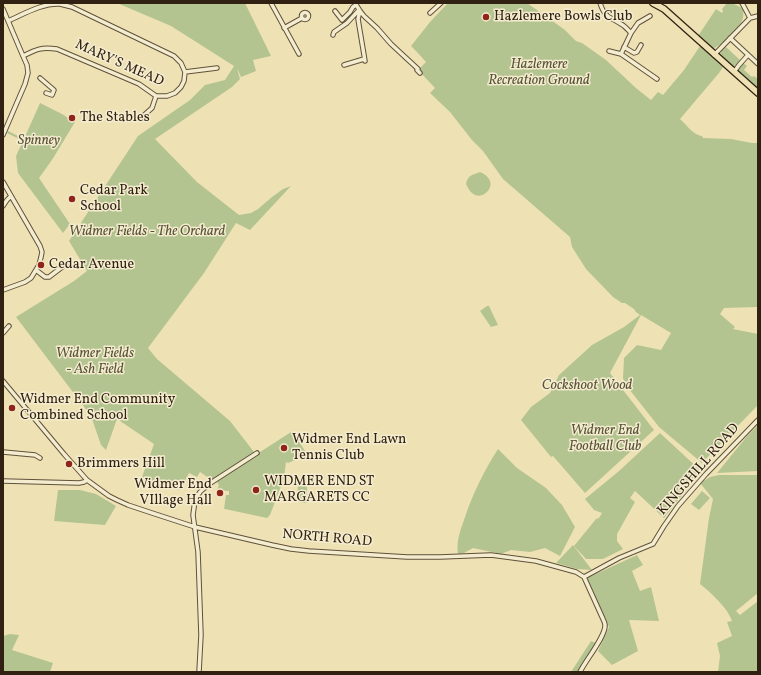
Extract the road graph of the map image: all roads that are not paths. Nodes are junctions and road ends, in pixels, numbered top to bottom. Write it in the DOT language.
graph roads {
  1 [pos="270,3"];
  2 [pos="441,3"];
  3 [pos="600,3"];
  4 [pos="653,3"];
  5 [pos="742,3"];
  6 [pos="356,4"];
  7 [pos="3,9"];
  8 [pos="335,11"];
  9 [pos="359,11"];
  10 [pos="430,13"];
  11 [pos="650,16"];
  12 [pos="758,16"];
  13 [pos="302,18"];
  14 [pos="750,18"];
  15 [pos="8,21"];
  16 [pos="284,28"];
  17 [pos="631,33"];
  18 [pos="333,35"];
  19 [pos="730,38"];
  20 [pos="642,45"];
  21 [pos="624,48"];
  22 [pos="639,49"];
  23 [pos="609,51"];
  24 [pos="643,52"];
  25 [pos="299,54"];
  26 [pos="621,54"];
  27 [pos="714,54"];
  28 [pos="748,55"];
  29 [pos="23,56"];
  30 [pos="758,64"];
  31 [pos="344,65"];
  32 [pos="217,68"];
  33 [pos="417,68"];
  34 [pos="413,71"];
  35 [pos="185,72"];
  36 [pos="734,72"];
  37 [pos="420,73"];
  38 [pos="40,78"];
  39 [pos="657,79"];
  40 [pos="758,93"];
  41 [pos="46,94"];
  42 [pos="156,96"];
  43 [pos="142,117"];
  44 [pos="3,119"];
  45 [pos="9,122"];
  46 [pos="3,133"];
  47 [pos="3,182"];
  48 [pos="11,196"];
  49 [pos="3,206"];
  50 [pos="66,264"];
  51 [pos="36,270"];
  52 [pos="3,290"];
  53 [pos="9,326"];
  54 [pos="3,333"];
  55 [pos="3,381"];
  56 [pos="758,420"];
  57 [pos="3,452"];
  58 [pos="257,453"];
  59 [pos="40,458"];
  60 [pos="88,480"];
  61 [pos="3,481"];
  62 [pos="195,527"];
  63 [pos="584,577"];
  64 [pos="199,672"];
  65 [pos="580,672"];
  1 -- 16 [label="street"];
  2 -- 10 [label="street"];
  3 -- 17 [label="street"];
  4 -- 27 [label="main road"];
  5 -- 14 [label="street"];
  6 -- 8 [label="street"];
  6 -- 9 [label="street"];
  7 -- 15 [label="street"];
  9 -- 18 [label="street"];
  9 -- 31 [label="street"];
  9 -- 33 [label="street"];
  11 -- 17 [label="street"];
  12 -- 14 [label="street"];
  13 -- 16 [label="street"];
  14 -- 19 [label="street"];
  15 -- 29 [label="street"];
  15 -- 35 [label="street, MARY'S MEAD"];
  16 -- 25 [label="street"];
  17 -- 21 [label="street"];
  19 -- 27 [label="street"];
  19 -- 28 [label="street"];
  20 -- 22 [label="street"];
  21 -- 22 [label="street"];
  21 -- 26 [label="street"];
  22 -- 24 [label="street"];
  23 -- 26 [label="street"];
  26 -- 39 [label="street"];
  27 -- 36 [label="main road"];
  28 -- 30 [label="street"];
  28 -- 36 [label="street"];
  29 -- 42 [label="street, MARY'S MEAD"];
  29 -- 45 [label="street"];
  32 -- 35 [label="street"];
  33 -- 34 [label="street"];
  33 -- 37 [label="street"];
  35 -- 42 [label="street, MARY'S MEAD"];
  36 -- 40 [label="main road"];
  38 -- 41 [label="street"];
  42 -- 43 [label="street"];
  44 -- 45 [label="street"];
  45 -- 46 [label="street"];
  47 -- 48 [label="street"];
  48 -- 49 [label="street"];
  48 -- 51 [label="street"];
  50 -- 51 [label="street"];
  51 -- 52 [label="street"];
  53 -- 54 [label="street"];
  55 -- 60 [label="street"];
  56 -- 63 [label="street, KINGSHILL ROAD"];
  57 -- 59 [label="street"];
  58 -- 62 [label="street"];
  60 -- 61 [label="street"];
  60 -- 62 [label="street, NORTH ROAD"];
  62 -- 63 [label="street, NORTH ROAD"];
  62 -- 64 [label="street"];
  63 -- 65 [label="street"];
}
